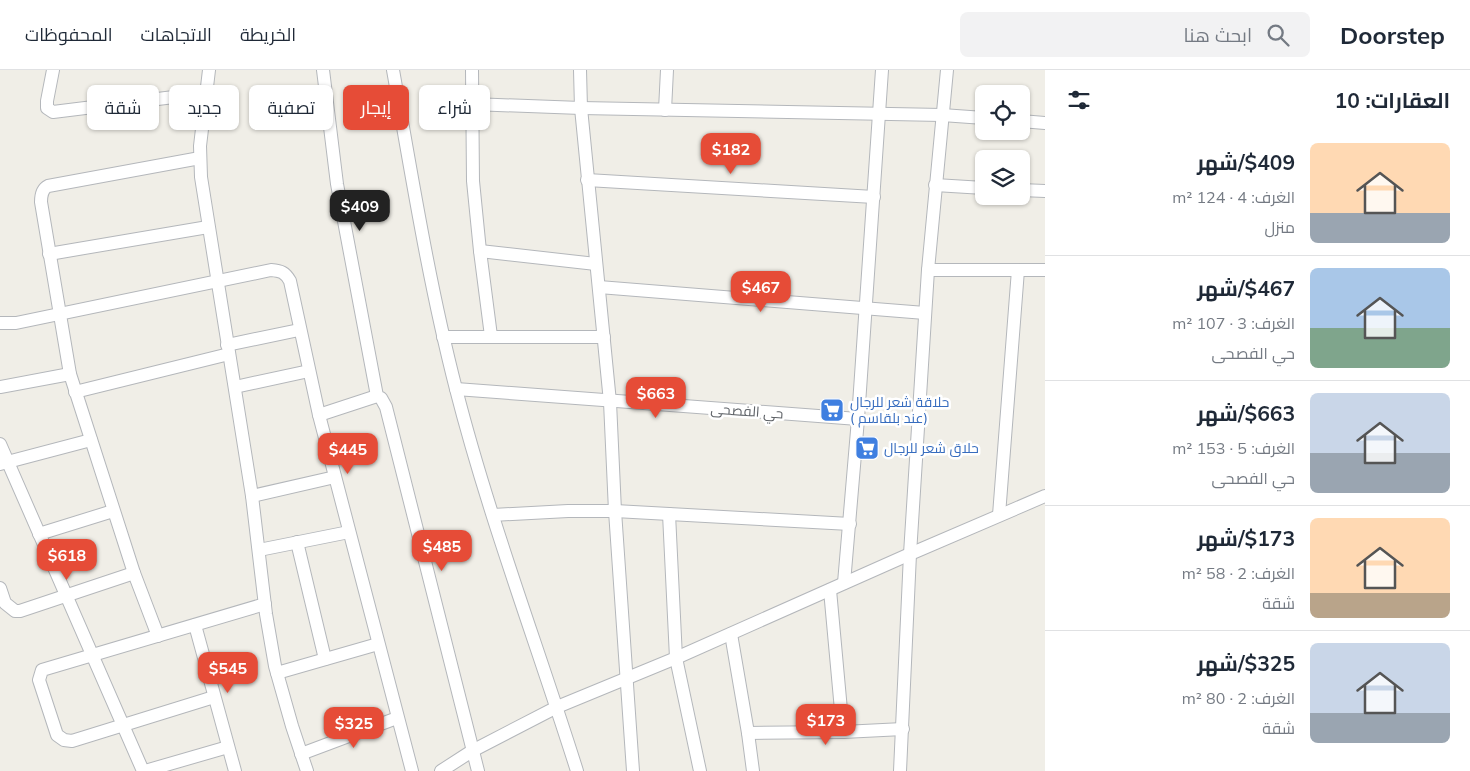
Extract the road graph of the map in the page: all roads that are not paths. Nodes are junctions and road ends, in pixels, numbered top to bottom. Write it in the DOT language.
graph roads {
  1 [pos="53,70"];
  2 [pos="209,70"];
  3 [pos="323,70"];
  4 [pos="393,70"];
  5 [pos="472,70"];
  6 [pos="580,70"];
  7 [pos="667,70"];
  8 [pos="882,70"];
  9 [pos="947,70"];
  10 [pos="207,85"];
  11 [pos="472,85"];
  12 [pos="169,98"];
  13 [pos="490,105"];
  14 [pos="581,108"];
  15 [pos="665,110"];
  16 [pos="880,114"];
  17 [pos="942,115"];
  18 [pos="975,117"];
  19 [pos="1030,122"];
  20 [pos="1045,123"];
  21 [pos="203,130"];
  22 [pos="472,130"];
  23 [pos="200,158"];
  24 [pos="587,180"];
  25 [pos="935,185"];
  26 [pos="975,187"];
  27 [pos="1030,190"];
  28 [pos="1045,191"];
  29 [pos="874,197"];
  30 [pos="208,227"];
  31 [pos="480,251"];
  32 [pos="49,254"];
  33 [pos="596,264"];
  34 [pos="928,270"];
  35 [pos="1018,270"];
  36 [pos="1045,270"];
  37 [pos="217,282"];
  38 [pos="599,287"];
  39 [pos="866,307"];
  40 [pos="925,313"];
  41 [pos="59,314"];
  42 [pos="0,323"];
  43 [pos="299,330"];
  44 [pos="443,336"];
  45 [pos="492,336"];
  46 [pos="604,336"];
  47 [pos="228,349"];
  48 [pos="309,371"];
  49 [pos="70,374"];
  50 [pos="0,387"];
  51 [pos="234,387"];
  52 [pos="456,389"];
  53 [pos="75,392"];
  54 [pos="377,396"];
  55 [pos="610,402"];
  56 [pos="319,414"];
  57 [pos="858,419"];
  58 [pos="91,440"];
  59 [pos="0,444"];
  60 [pos="4,463"];
  61 [pos="335,477"];
  62 [pos="252,496"];
  63 [pos="1045,496"];
  64 [pos="113,511"];
  65 [pos="615,511"];
  66 [pos="669,514"];
  67 [pos="493,515"];
  68 [pos="999,515"];
  69 [pos="850,524"];
  70 [pos="349,532"];
  71 [pos="39,534"];
  72 [pos="297,542"];
  73 [pos="259,550"];
  74 [pos="910,554"];
  75 [pos="134,573"];
  76 [pos="844,583"];
  77 [pos="0,588"];
  78 [pos="830,590"];
  79 [pos="66,595"];
  80 [pos="265,604"];
  81 [pos="195,625"];
  82 [pos="731,634"];
  83 [pos="158,636"];
  84 [pos="378,644"];
  85 [pos="92,656"];
  86 [pos="676,658"];
  87 [pos="326,659"];
  88 [pos="277,672"];
  89 [pos="627,678"];
  90 [pos="214,697"];
  91 [pos="557,707"];
  92 [pos="398,718"];
  93 [pos="122,725"];
  94 [pos="903,730"];
  95 [pos="843,732"];
  96 [pos="748,733"];
  97 [pos="228,747"];
  98 [pos="472,750"];
  99 [pos="301,754"];
  100 [pos="144,771"];
  101 [pos="235,771"];
  102 [pos="307,771"];
  103 [pos="412,771"];
  104 [pos="441,771"];
  105 [pos="478,771"];
  106 [pos="577,771"];
  107 [pos="633,771"];
  108 [pos="700,771"];
  109 [pos="753,771"];
  110 [pos="900,771"];
  1 -- 12 [label="street"];
  2 -- 10 [label="street"];
  3 -- 54 [label="street"];
  4 -- 44 [label="street"];
  5 -- 11 [label="street"];
  6 -- 14 [label="street"];
  7 -- 15 [label="street"];
  8 -- 16 [label="street"];
  9 -- 17 [label="street"];
  13 -- 14 [label="street"];
  14 -- 15 [label="street"];
  14 -- 24 [label="street"];
  15 -- 16 [label="street"];
  16 -- 17 [label="street"];
  16 -- 29 [label="street"];
  17 -- 18 [label="street"];
  17 -- 25 [label="street"];
  19 -- 20 [label="street"];
  21 -- 23 [label="street"];
  22 -- 31 [label="street"];
  23 -- 30 [label="street"];
  23 -- 32 [label="street"];
  24 -- 29 [label="street"];
  24 -- 33 [label="street"];
  25 -- 26 [label="street"];
  25 -- 34 [label="street"];
  27 -- 28 [label="street"];
  29 -- 39 [label="street"];
  30 -- 32 [label="street"];
  30 -- 37 [label="street"];
  31 -- 33 [label="street"];
  31 -- 45 [label="street"];
  32 -- 41 [label="street"];
  33 -- 38 [label="street"];
  34 -- 35 [label="street"];
  34 -- 40 [label="street"];
  35 -- 36 [label="street"];
  35 -- 68 [label="street"];
  37 -- 41 [label="street"];
  37 -- 43 [label="street"];
  37 -- 47 [label="street"];
  38 -- 39 [label="street"];
  38 -- 46 [label="street"];
  39 -- 40 [label="street"];
  39 -- 57 [label="street"];
  40 -- 74 [label="street"];
  41 -- 42 [label="street"];
  41 -- 49 [label="street"];
  43 -- 47 [label="street"];
  43 -- 48 [label="street"];
  44 -- 45 [label="street"];
  44 -- 52 [label="street"];
  45 -- 46 [label="street"];
  46 -- 55 [label="street"];
  47 -- 51 [label="street"];
  47 -- 53 [label="street"];
  48 -- 51 [label="street"];
  48 -- 56 [label="street"];
  49 -- 50 [label="street"];
  49 -- 53 [label="street"];
  51 -- 62 [label="street"];
  52 -- 55 [label="street, حي الفصحى"];
  52 -- 67 [label="street"];
  53 -- 58 [label="street"];
  54 -- 56 [label="street"];
  54 -- 98 [label="street"];
  55 -- 57 [label="street, حي الفصحى"];
  55 -- 65 [label="street"];
  56 -- 61 [label="street"];
  57 -- 69 [label="street"];
  58 -- 60 [label="street"];
  58 -- 64 [label="street"];
  59 -- 60 [label="street"];
  60 -- 71 [label="street"];
  61 -- 62 [label="street"];
  61 -- 70 [label="street"];
  62 -- 73 [label="street"];
  63 -- 68 [label="street"];
  64 -- 71 [label="street"];
  64 -- 75 [label="street"];
  65 -- 66 [label="street"];
  65 -- 67 [label="street"];
  65 -- 89 [label="street"];
  66 -- 69 [label="street"];
  66 -- 86 [label="street"];
  67 -- 91 [label="street"];
  68 -- 74 [label="street"];
  69 -- 76 [label="street"];
  70 -- 72 [label="street"];
  70 -- 84 [label="street"];
  71 -- 79 [label="street"];
  72 -- 73 [label="street"];
  72 -- 87 [label="street"];
  73 -- 80 [label="street"];
  74 -- 76 [label="street"];
  74 -- 94 [label="street"];
  75 -- 79 [label="street"];
  75 -- 83 [label="street"];
  76 -- 78 [label="street"];
  77 -- 79 [label="street"];
  78 -- 82 [label="street"];
  78 -- 95 [label="street"];
  79 -- 85 [label="street"];
  80 -- 81 [label="street"];
  80 -- 88 [label="street"];
  81 -- 83 [label="street"];
  81 -- 90 [label="street"];
  82 -- 86 [label="street"];
  82 -- 96 [label="street"];
  83 -- 85 [label="street"];
  84 -- 87 [label="street"];
  84 -- 92 [label="street"];
  85 -- 93 [label="street"];
  85 -- 93 [label="street"];
  86 -- 89 [label="street"];
  86 -- 108 [label="street"];
  87 -- 88 [label="street"];
  88 -- 99 [label="street"];
  89 -- 91 [label="street"];
  89 -- 107 [label="street"];
  90 -- 93 [label="street"];
  90 -- 97 [label="street"];
  91 -- 98 [label="street"];
  91 -- 106 [label="street"];
  92 -- 99 [label="street"];
  92 -- 103 [label="street"];
  93 -- 100 [label="street"];
  94 -- 95 [label="street"];
  94 -- 110 [label="street"];
  95 -- 96 [label="street"];
  96 -- 109 [label="street"];
  97 -- 100 [label="street"];
  97 -- 101 [label="street"];
  98 -- 104 [label="street"];
  98 -- 105 [label="street"];
  99 -- 102 [label="street"];
}
